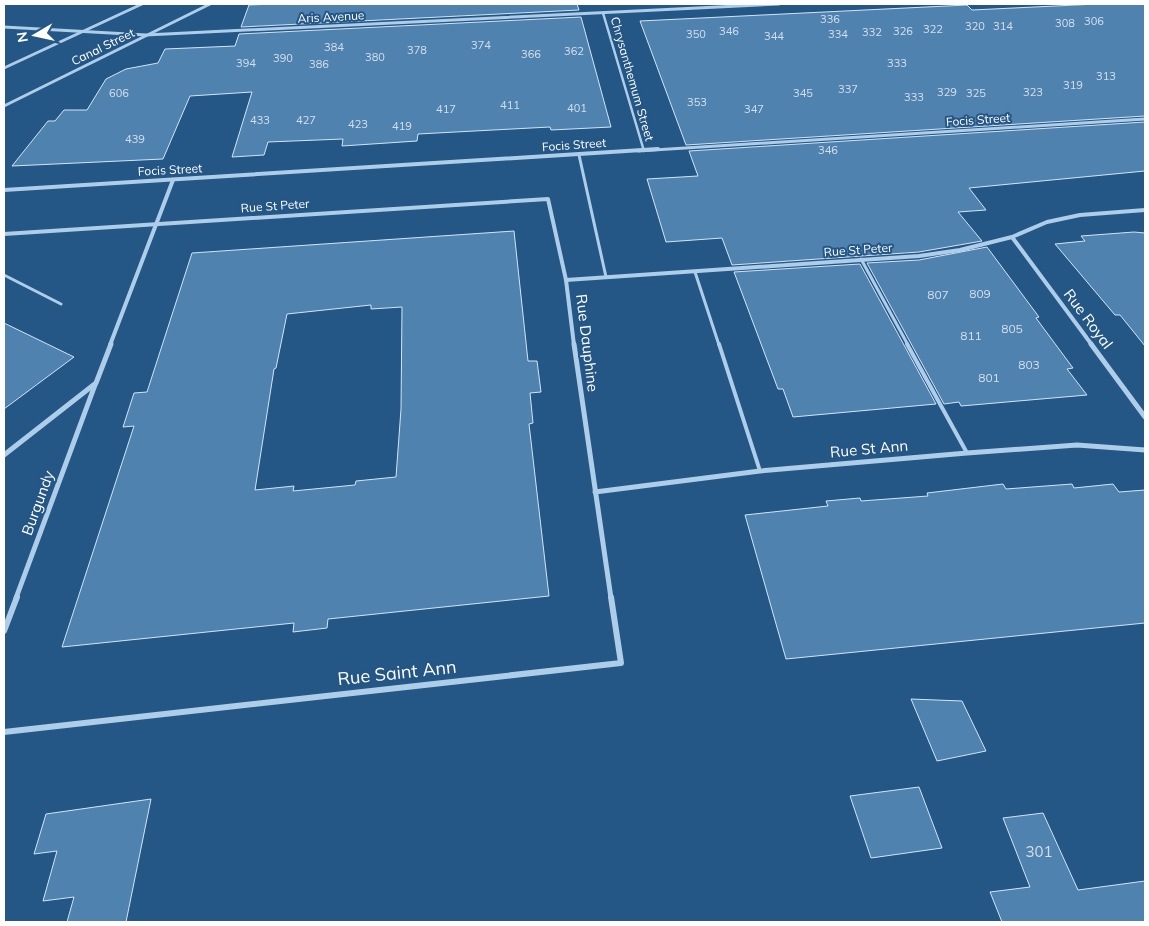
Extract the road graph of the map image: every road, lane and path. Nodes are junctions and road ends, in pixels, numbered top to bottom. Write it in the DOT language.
graph roads {
  1 [pos="142,4"];
  2 [pos="210,4"];
  3 [pos="779,4"];
  4 [pos="603,12"];
  5 [pos="4,27"];
  6 [pos="84,31"];
  7 [pos="146,35"];
  8 [pos="4,68"];
  9 [pos="4,106"];
  10 [pos="1145,119"];
  11 [pos="644,151"];
  12 [pos="579,155"];
  13 [pos="173,180"];
  14 [pos="4,190"];
  15 [pos="548,198"];
  16 [pos="1145,210"];
  17 [pos="158,223"];
  18 [pos="4,234"];
  19 [pos="1012,237"];
  20 [pos="860,260"];
  21 [pos="695,272"];
  22 [pos="4,275"];
  23 [pos="606,277"];
  24 [pos="566,280"];
  25 [pos="60,304"];
  26 [pos="96,383"];
  27 [pos="1145,416"];
  28 [pos="1145,450"];
  29 [pos="967,453"];
  30 [pos="4,455"];
  31 [pos="760,471"];
  32 [pos="595,492"];
  33 [pos="4,631"];
  34 [pos="4,732"];
  1 -- 6 [label="street, Canal Street"];
  2 -- 7 [label="street, Canal Street"];
  3 -- 4 [label="street, Aris Avenue"];
  4 -- 7 [label="street, Aris Avenue"];
  4 -- 11 [label="lane, Chrysanthemum Street"];
  5 -- 6 [label="street, Aris Avenue"];
  6 -- 7 [label="street, Aris Avenue"];
  6 -- 8 [label="street, Canal Street"];
  7 -- 9 [label="street, Canal Street"];
  10 -- 11 [label="street, Focis Street"];
  11 -- 12 [label="street, Focis Street"];
  12 -- 13 [label="street, Focis Street"];
  12 -- 23 [label="lane"];
  13 -- 14 [label="street, Focis Street"];
  13 -- 17 [label="street, Burgundy"];
  15 -- 17 [label="street, Rue St Peter"];
  15 -- 24 [label="street, Rue Dauphine"];
  16 -- 19 [label="street, Rue St Peter"];
  17 -- 18 [label="street, Rue St Peter"];
  17 -- 26 [label="street, Burgundy"];
  19 -- 20 [label="street, Rue St Peter"];
  19 -- 27 [label="street, Rue Royal"];
  20 -- 21 [label="street, Rue St Peter"];
  20 -- 29 [label="lane"];
  21 -- 23 [label="street, Rue St Peter"];
  21 -- 31 [label="lane"];
  22 -- 25 [label="lane"];
  23 -- 24 [label="street, Rue St Peter"];
  24 -- 32 [label="street, Rue Dauphine"];
  26 -- 30 [label="street"];
  26 -- 33 [label="street, Burgundy"];
  28 -- 29 [label="street, Rue St Ann"];
  29 -- 31 [label="street, Rue St Ann"];
  31 -- 32 [label="street, Rue St Ann"];
  32 -- 34 [label="street, Rue Saint Ann"];
}
